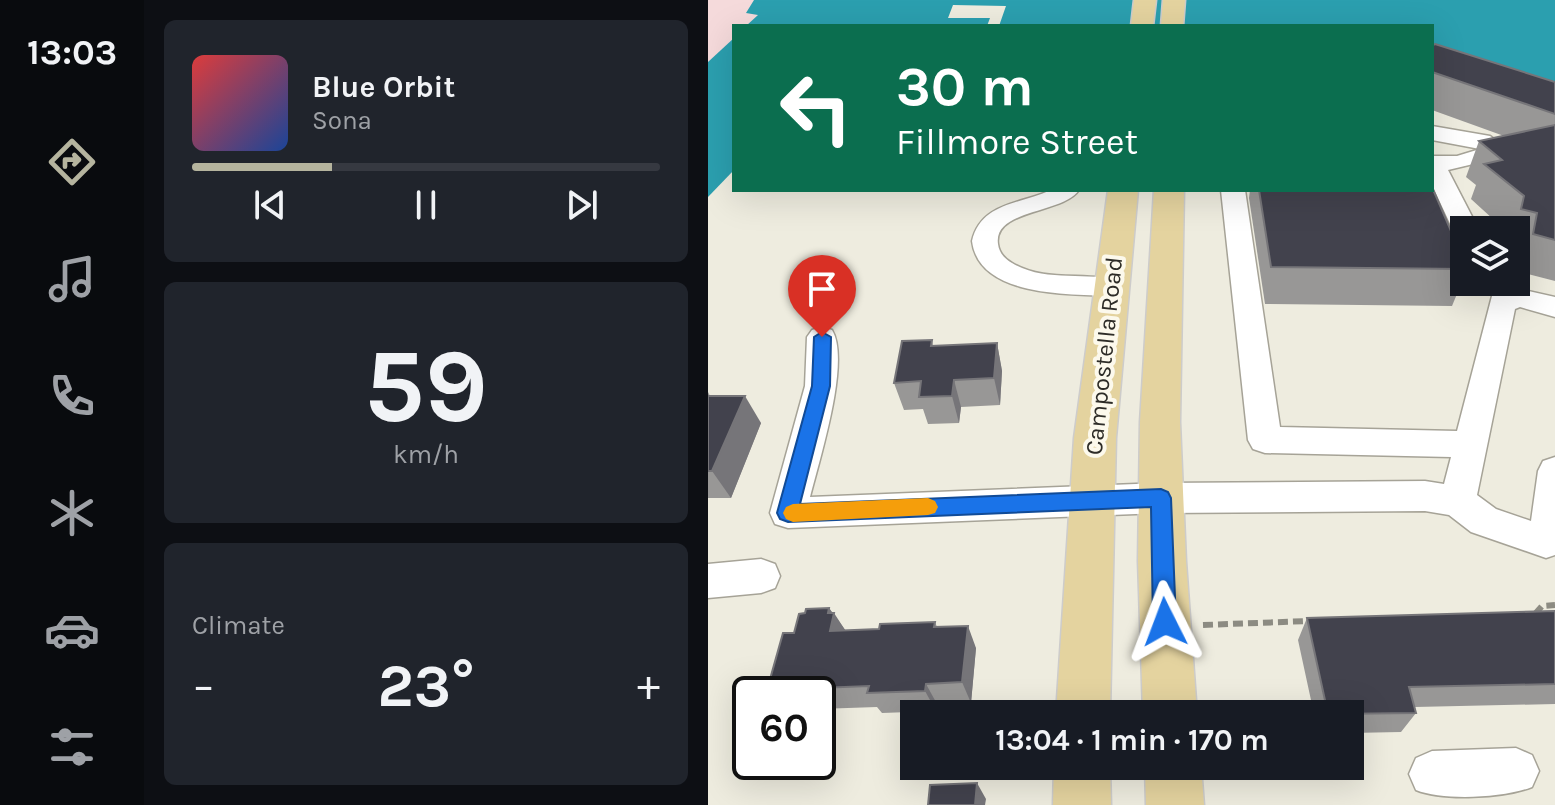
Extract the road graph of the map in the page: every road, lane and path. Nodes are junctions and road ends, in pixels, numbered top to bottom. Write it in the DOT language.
graph roads {
  1 [pos="1145,0"];
  2 [pos="1174,0"];
  3 [pos="1142,24"];
  4 [pos="1172,24"];
  5 [pos="1434,133"];
  6 [pos="1434,163"];
  7 [pos="1438,185"];
  8 [pos="1064,192"];
  9 [pos="1233,192"];
  10 [pos="1120,208"];
  11 [pos="1169,208"];
  12 [pos="1457,216"];
  13 [pos="1111,287"];
  14 [pos="1496,296"];
  15 [pos="1511,296"];
  16 [pos="1555,307"];
  17 [pos="822,337"];
  18 [pos="1471,444"];
  19 [pos="1555,471"];
  20 [pos="1161,498"];
  21 [pos="1091,500"];
  22 [pos="1458,501"];
  23 [pos="761,576"];
  24 [pos="708,581"];
  25 [pos="1555,605"];
  26 [pos="1519,615"];
  27 [pos="1320,621"];
  28 [pos="1198,625"];
  29 [pos="1084,700"];
  30 [pos="1169,700"];
  31 [pos="1516,771"];
  32 [pos="1432,774"];
  33 [pos="1082,780"];
  34 [pos="1174,780"];
  35 [pos="1082,805"];
  36 [pos="1175,805"];
  1 -- 3 [label="main road"];
  2 -- 4 [label="main road"];
  5 -- 6 [label="street"];
  7 -- 12 [label="street"];
  8 -- 13 [label="street"];
  9 -- 18 [label="street"];
  10 -- 13 [label="main road, Campostella Road"];
  11 -- 20 [label="main road"];
  13 -- 21 [label="main road, Campostella Road"];
  14 -- 18 [label="street"];
  15 -- 16 [label="street"];
  17 -- 21 [label="street"];
  18 -- 22 [label="street"];
  19 -- 22 [label="street"];
  20 -- 21 [label="street"];
  20 -- 22 [label="street"];
  20 -- 30 [label="main road"];
  21 -- 29 [label="main road, Campostella Road"];
  23 -- 24 [label="street"];
  25 -- 26 [label="path"];
  27 -- 28 [label="path"];
  31 -- 32 [label="street"];
  33 -- 35 [label="main road"];
  34 -- 36 [label="main road"];
}
